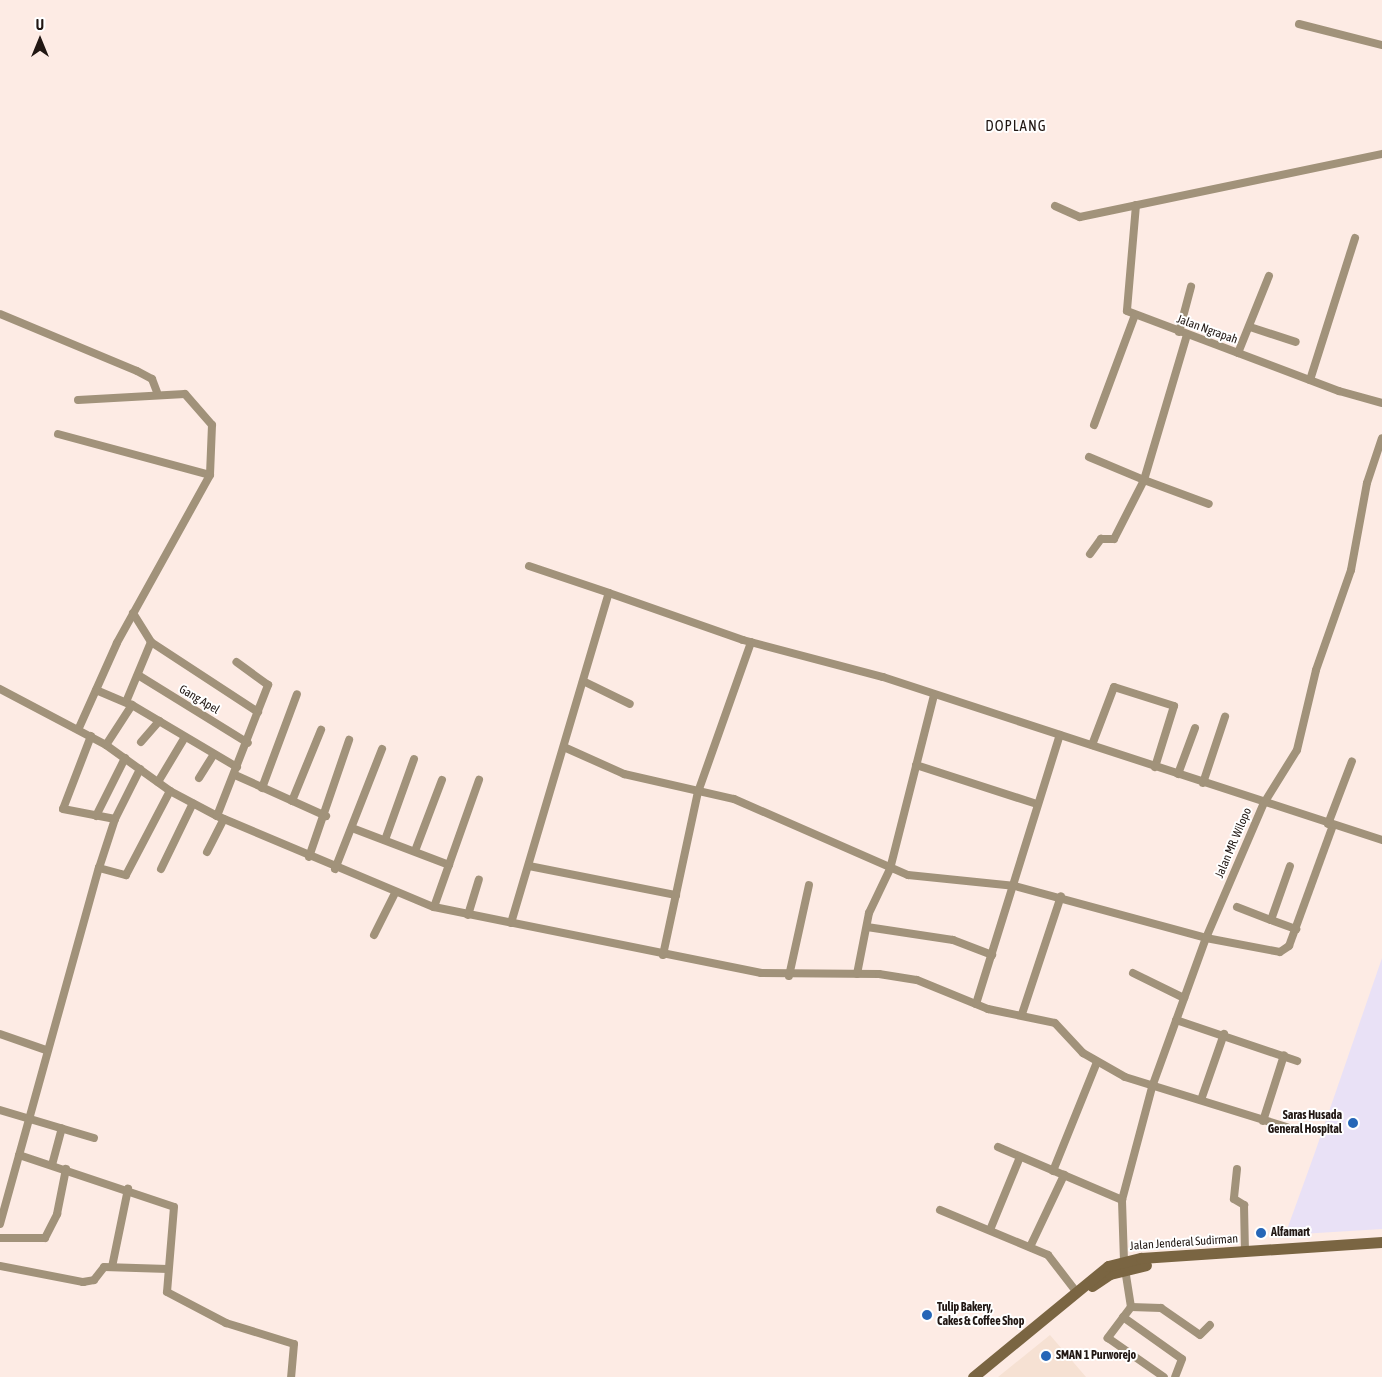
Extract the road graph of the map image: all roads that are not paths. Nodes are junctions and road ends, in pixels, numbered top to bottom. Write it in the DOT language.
graph roads {
  1 [pos="1299,24"];
  2 [pos="1382,44"];
  3 [pos="1382,154"];
  4 [pos="1136,205"];
  5 [pos="1055,206"];
  6 [pos="1355,238"];
  7 [pos="1269,276"];
  8 [pos="1190,287"];
  9 [pos="0,314"];
  10 [pos="1135,315"];
  11 [pos="1250,327"];
  12 [pos="1179,332"];
  13 [pos="1188,335"];
  14 [pos="1296,342"];
  15 [pos="1238,353"];
  16 [pos="1310,380"];
  17 [pos="156,392"];
  18 [pos="78,400"];
  19 [pos="1382,403"];
  20 [pos="1094,425"];
  21 [pos="58,434"];
  22 [pos="1382,438"];
  23 [pos="1089,458"];
  24 [pos="210,475"];
  25 [pos="1144,480"];
  26 [pos="1209,504"];
  27 [pos="1090,554"];
  28 [pos="529,566"];
  29 [pos="609,593"];
  30 [pos="133,613"];
  31 [pos="151,642"];
  32 [pos="751,642"];
  33 [pos="236,662"];
  34 [pos="138,676"];
  35 [pos="583,681"];
  36 [pos="0,688"];
  37 [pos="96,690"];
  38 [pos="297,694"];
  39 [pos="934,695"];
  40 [pos="129,704"];
  41 [pos="630,704"];
  42 [pos="258,712"];
  43 [pos="1225,716"];
  44 [pos="159,721"];
  45 [pos="1195,728"];
  46 [pos="78,730"];
  47 [pos="321,730"];
  48 [pos="1060,735"];
  49 [pos="91,736"];
  50 [pos="185,737"];
  51 [pos="349,740"];
  52 [pos="141,742"];
  53 [pos="248,743"];
  54 [pos="106,745"];
  55 [pos="1092,745"];
  56 [pos="566,748"];
  57 [pos="382,749"];
  58 [pos="214,754"];
  59 [pos="125,758"];
  60 [pos="414,759"];
  61 [pos="1352,761"];
  62 [pos="916,765"];
  63 [pos="1155,766"];
  64 [pos="140,770"];
  65 [pos="236,771"];
  66 [pos="1178,774"];
  67 [pos="199,778"];
  68 [pos="442,780"];
  69 [pos="479,780"];
  70 [pos="158,782"];
  71 [pos="1203,783"];
  72 [pos="262,788"];
  73 [pos="170,791"];
  74 [pos="698,792"];
  75 [pos="292,801"];
  76 [pos="193,803"];
  77 [pos="1264,803"];
  78 [pos="1037,804"];
  79 [pos="96,816"];
  80 [pos="326,816"];
  81 [pos="221,817"];
  82 [pos="115,818"];
  83 [pos="1330,825"];
  84 [pos="352,828"];
  85 [pos="385,840"];
  86 [pos="1382,840"];
  87 [pos="415,851"];
  88 [pos="207,852"];
  89 [pos="309,857"];
  90 [pos="449,865"];
  91 [pos="529,866"];
  92 [pos="1290,866"];
  93 [pos="98,868"];
  94 [pos="335,868"];
  95 [pos="890,868"];
  96 [pos="161,869"];
  97 [pos="479,880"];
  98 [pos="809,885"];
  99 [pos="1015,886"];
  100 [pos="395,892"];
  101 [pos="676,894"];
  102 [pos="1060,896"];
  103 [pos="434,907"];
  104 [pos="1237,907"];
  105 [pos="468,915"];
  106 [pos="1271,920"];
  107 [pos="511,924"];
  108 [pos="867,927"];
  109 [pos="1296,929"];
  110 [pos="374,935"];
  111 [pos="1206,938"];
  112 [pos="663,955"];
  113 [pos="992,955"];
  114 [pos="1133,973"];
  115 [pos="857,974"];
  116 [pos="789,976"];
  117 [pos="1184,998"];
  118 [pos="976,1004"];
  119 [pos="1022,1014"];
  120 [pos="1176,1020"];
  121 [pos="0,1034"];
  122 [pos="1224,1034"];
  123 [pos="46,1050"];
  124 [pos="1284,1055"];
  125 [pos="1297,1061"];
  126 [pos="1097,1062"];
  127 [pos="1152,1087"];
  128 [pos="1202,1100"];
  129 [pos="0,1110"];
  130 [pos="28,1117"];
  131 [pos="1263,1120"];
  132 [pos="1286,1127"];
  133 [pos="62,1128"];
  134 [pos="94,1138"];
  135 [pos="998,1147"];
  136 [pos="19,1155"];
  137 [pos="1020,1158"];
  138 [pos="52,1165"];
  139 [pos="66,1169"];
  140 [pos="1237,1169"];
  141 [pos="1053,1171"];
  142 [pos="1064,1175"];
  143 [pos="128,1189"];
  144 [pos="1122,1200"];
  145 [pos="940,1210"];
  146 [pos="0,1224"];
  147 [pos="990,1230"];
  148 [pos="0,1238"];
  149 [pos="1382,1242"];
  150 [pos="1030,1247"];
  151 [pos="1382,1250"];
  152 [pos="1245,1252"];
  153 [pos="1286,1252"];
  154 [pos="1124,1265"];
  155 [pos="0,1266"];
  156 [pos="112,1267"];
  157 [pos="168,1269"];
  158 [pos="1109,1270"];
  159 [pos="1075,1290"];
  160 [pos="1131,1307"];
  161 [pos="1123,1317"];
  162 [pos="1210,1325"];
  163 [pos="291,1377"];
  164 [pos="974,1377"];
  165 [pos="985,1377"];
  166 [pos="1164,1377"];
  167 [pos="1175,1377"];
  1 -- 2 [label="street"];
  3 -- 4 [label="street"];
  4 -- 5 [label="street"];
  4 -- 10 [label="street"];
  6 -- 16 [label="street"];
  7 -- 11 [label="street"];
  8 -- 12 [label="street"];
  9 -- 17 [label="street"];
  10 -- 12 [label="street, Jalan Ngrapah"];
  10 -- 20 [label="street"];
  11 -- 14 [label="street"];
  11 -- 15 [label="street"];
  12 -- 13 [label="street, Jalan Ngrapah"];
  13 -- 15 [label="street, Jalan Ngrapah"];
  13 -- 25 [label="street"];
  15 -- 16 [label="street, Jalan Ngrapah"];
  16 -- 19 [label="street, Jalan Ngrapah"];
  17 -- 18 [label="street"];
  17 -- 24 [label="street"];
  21 -- 24 [label="street"];
  22 -- 77 [label="street, Jalan MR. Wilopo"];
  23 -- 25 [label="street"];
  24 -- 30 [label="street"];
  25 -- 26 [label="street"];
  25 -- 27 [label="street"];
  28 -- 29 [label="street"];
  29 -- 32 [label="street"];
  29 -- 35 [label="street"];
  30 -- 31 [label="street"];
  30 -- 37 [label="street"];
  31 -- 34 [label="street"];
  31 -- 42 [label="street"];
  32 -- 39 [label="street"];
  32 -- 74 [label="street"];
  33 -- 42 [label="street"];
  34 -- 40 [label="street"];
  34 -- 53 [label="street, Gang Apel"];
  35 -- 41 [label="street"];
  35 -- 56 [label="street"];
  36 -- 46 [label="street"];
  37 -- 40 [label="street"];
  37 -- 46 [label="street"];
  38 -- 72 [label="street"];
  39 -- 48 [label="street"];
  39 -- 62 [label="street"];
  40 -- 44 [label="street"];
  40 -- 54 [label="street"];
  42 -- 53 [label="street"];
  43 -- 71 [label="street"];
  44 -- 50 [label="street"];
  44 -- 52 [label="street"];
  45 -- 66 [label="street"];
  46 -- 49 [label="street"];
  47 -- 75 [label="street"];
  48 -- 55 [label="street"];
  48 -- 78 [label="street"];
  49 -- 54 [label="street"];
  49 -- 79 [label="street"];
  50 -- 58 [label="street"];
  50 -- 70 [label="street"];
  51 -- 80 [label="street"];
  53 -- 65 [label="street"];
  54 -- 59 [label="street"];
  55 -- 63 [label="street"];
  55 -- 63 [label="street"];
  56 -- 74 [label="street"];
  56 -- 91 [label="street"];
  57 -- 84 [label="street"];
  58 -- 65 [label="street"];
  58 -- 67 [label="street"];
  59 -- 64 [label="street"];
  59 -- 79 [label="street"];
  60 -- 85 [label="street"];
  61 -- 83 [label="street"];
  62 -- 78 [label="street"];
  62 -- 95 [label="street"];
  63 -- 66 [label="street"];
  64 -- 70 [label="street"];
  64 -- 82 [label="street"];
  65 -- 72 [label="street"];
  65 -- 81 [label="street"];
  66 -- 71 [label="street"];
  68 -- 87 [label="street"];
  69 -- 90 [label="street"];
  70 -- 73 [label="street"];
  71 -- 77 [label="street"];
  72 -- 75 [label="street"];
  73 -- 76 [label="street"];
  73 -- 93 [label="street"];
  74 -- 95 [label="street"];
  74 -- 101 [label="street"];
  75 -- 80 [label="street"];
  76 -- 81 [label="street"];
  76 -- 96 [label="street"];
  77 -- 83 [label="street"];
  77 -- 111 [label="street, Jalan MR. Wilopo"];
  78 -- 99 [label="street"];
  79 -- 82 [label="street"];
  80 -- 89 [label="street"];
  81 -- 88 [label="street"];
  81 -- 89 [label="street"];
  82 -- 93 [label="street"];
  83 -- 86 [label="street"];
  83 -- 109 [label="street"];
  84 -- 85 [label="street"];
  84 -- 94 [label="street"];
  85 -- 87 [label="street"];
  87 -- 90 [label="street"];
  89 -- 94 [label="street"];
  90 -- 103 [label="street"];
  91 -- 101 [label="street"];
  91 -- 107 [label="street"];
  92 -- 106 [label="street"];
  93 -- 123 [label="street"];
  94 -- 100 [label="street"];
  95 -- 99 [label="street"];
  95 -- 108 [label="street"];
  97 -- 105 [label="street"];
  98 -- 116 [label="street"];
  99 -- 102 [label="street"];
  99 -- 113 [label="street"];
  100 -- 103 [label="street"];
  100 -- 110 [label="street"];
  101 -- 112 [label="street"];
  102 -- 111 [label="street"];
  102 -- 119 [label="street"];
  103 -- 105 [label="street"];
  104 -- 106 [label="street"];
  105 -- 107 [label="street"];
  106 -- 109 [label="street"];
  107 -- 112 [label="street"];
  108 -- 113 [label="street"];
  108 -- 115 [label="street"];
  109 -- 111 [label="street"];
  111 -- 117 [label="street, Jalan MR. Wilopo"];
  112 -- 116 [label="street"];
  113 -- 118 [label="street"];
  114 -- 117 [label="street"];
  115 -- 116 [label="street"];
  115 -- 118 [label="street"];
  117 -- 120 [label="street, Jalan MR. Wilopo"];
  118 -- 119 [label="street"];
  119 -- 126 [label="street"];
  120 -- 122 [label="street"];
  120 -- 127 [label="street, Jalan MR. Wilopo"];
  121 -- 123 [label="street"];
  122 -- 124 [label="street"];
  122 -- 128 [label="street"];
  123 -- 130 [label="street"];
  124 -- 125 [label="street"];
  124 -- 131 [label="street"];
  126 -- 127 [label="street"];
  126 -- 141 [label="street"];
  127 -- 128 [label="street"];
  127 -- 144 [label="street, Jalan MR. Wilopo"];
  128 -- 131 [label="street"];
  129 -- 130 [label="street"];
  130 -- 133 [label="street"];
  130 -- 136 [label="street"];
  131 -- 132 [label="street"];
  133 -- 134 [label="street"];
  133 -- 138 [label="street"];
  135 -- 137 [label="street"];
  136 -- 138 [label="street"];
  136 -- 146 [label="street"];
  137 -- 141 [label="street"];
  137 -- 147 [label="street"];
  138 -- 139 [label="street"];
  139 -- 143 [label="street"];
  139 -- 148 [label="street"];
  140 -- 152 [label="street"];
  141 -- 142 [label="street"];
  142 -- 144 [label="street"];
  142 -- 150 [label="street"];
  143 -- 156 [label="street"];
  143 -- 157 [label="street"];
  144 -- 154 [label="street, Jalan MR. Wilopo"];
  145 -- 147 [label="street"];
  147 -- 150 [label="street"];
  149 -- 153 [label="main road, Jalan Jenderal Sudirman"];
  150 -- 159 [label="street"];
  151 -- 153 [label="main road, Jalan Jenderal Sudirman"];
  152 -- 153 [label="main road, Jalan Jenderal Sudirman"];
  152 -- 154 [label="main road, Jalan Jenderal Sudirman"];
  153 -- 154 [label="main road, Jalan Jenderal Sudirman"];
  154 -- 158 [label="main road, Jalan Jenderal Sudirman"];
  154 -- 160 [label="street, Jalan MR. Wilopo"];
  155 -- 156 [label="street"];
  156 -- 157 [label="street"];
  157 -- 163 [label="street"];
  158 -- 159 [label="main road"];
  158 -- 165 [label="main road"];
  159 -- 164 [label="main road"];
  160 -- 161 [label="street"];
  160 -- 162 [label="street"];
  161 -- 166 [label="street"];
  161 -- 167 [label="street"];
}
